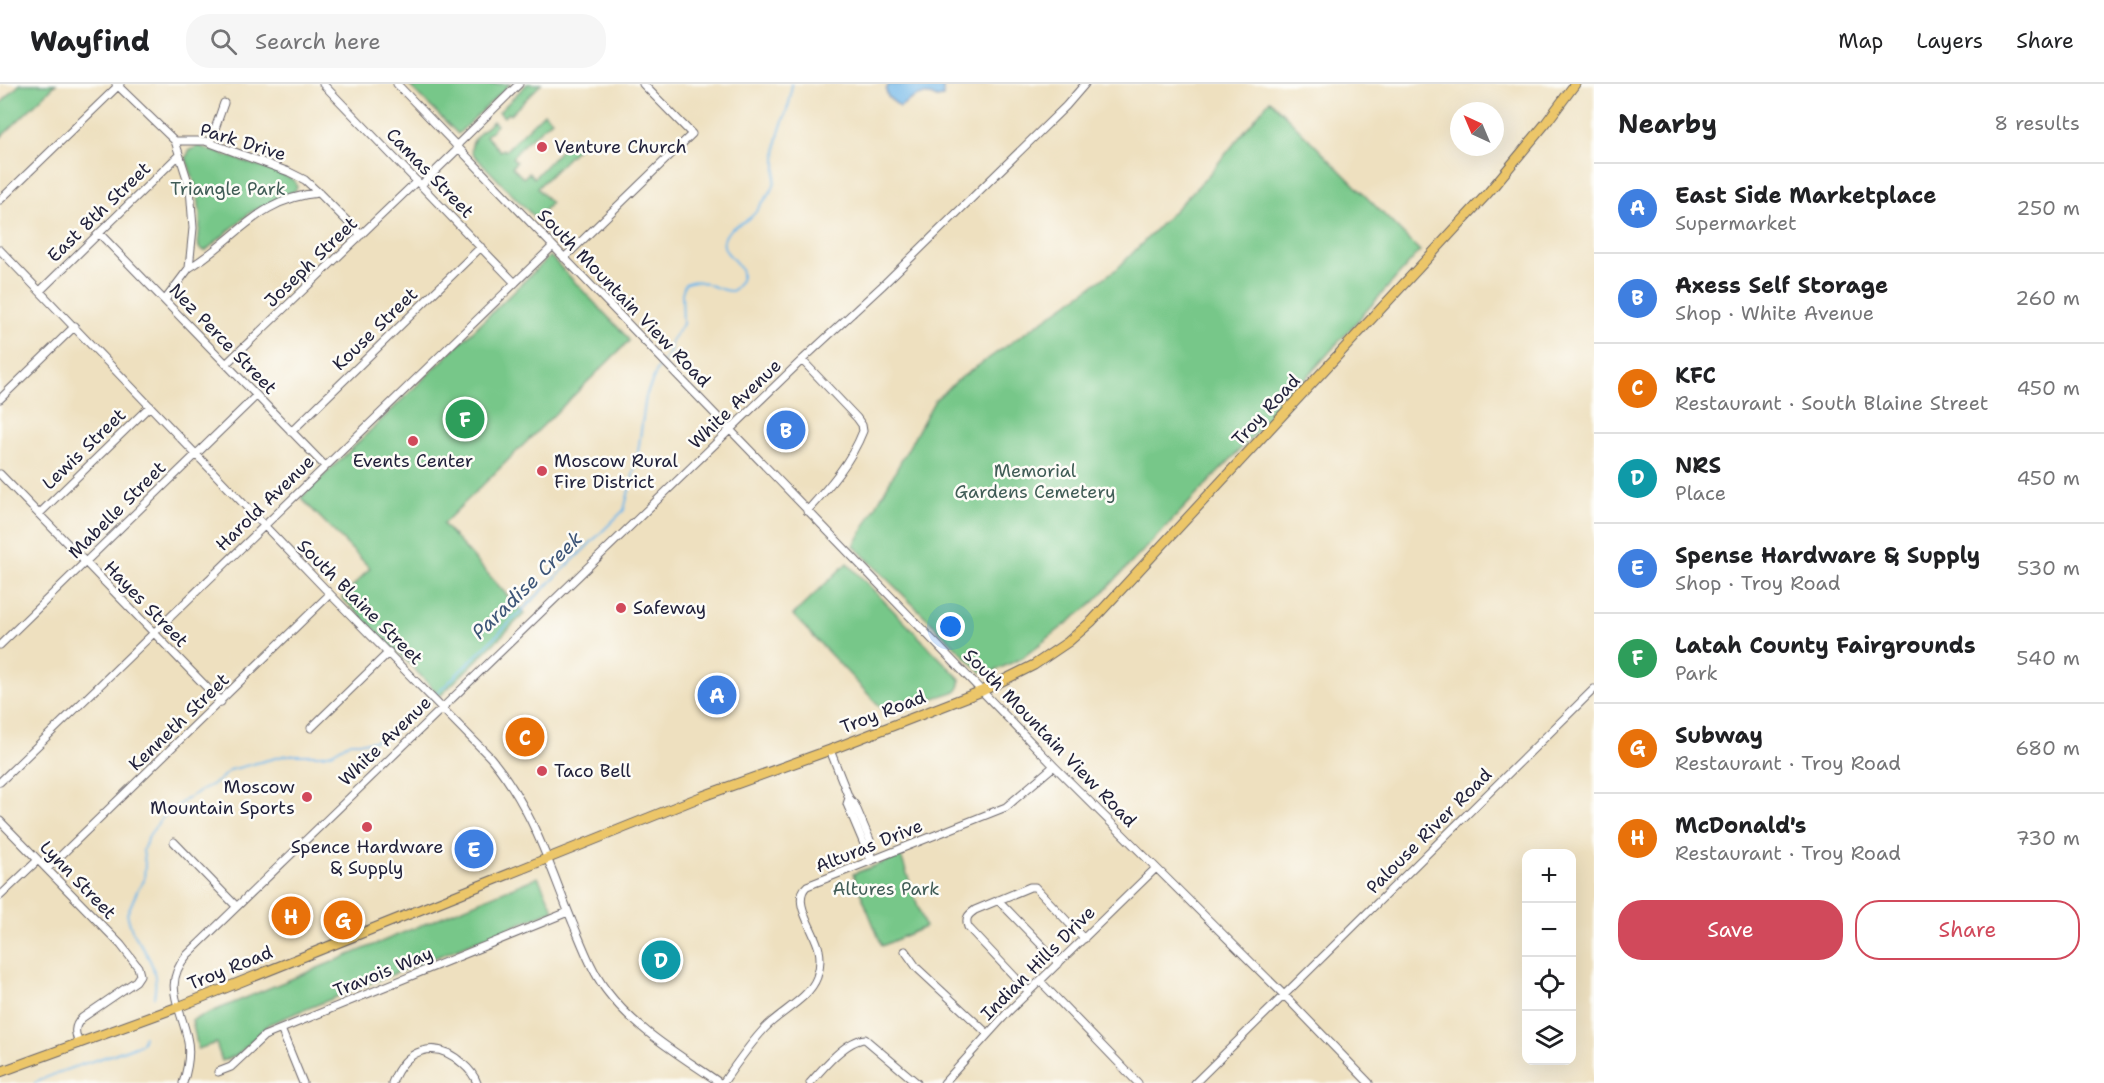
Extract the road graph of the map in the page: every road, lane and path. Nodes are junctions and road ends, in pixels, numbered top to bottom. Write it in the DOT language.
graph roads {
  1 [pos="323,84"];
  2 [pos="397,84"];
  3 [pos="519,84"];
  4 [pos="643,84"];
  5 [pos="1085,84"];
  6 [pos="1575,84"];
  7 [pos="118,85"];
  8 [pos="224,103"];
  9 [pos="175,141"];
  10 [pos="210,143"];
  11 [pos="457,147"];
  12 [pos="179,155"];
  13 [pos="419,183"];
  14 [pos="319,193"];
  15 [pos="0,200"];
  16 [pos="99,233"];
  17 [pos="361,235"];
  18 [pos="553,246"];
  19 [pos="481,247"];
  20 [pos="0,250"];
  21 [pos="564,258"];
  22 [pos="189,268"];
  23 [pos="515,283"];
  24 [pos="40,291"];
  25 [pos="165,300"];
  26 [pos="75,327"];
  27 [pos="802,360"];
  28 [pos="226,364"];
  29 [pos="256,396"];
  30 [pos="0,399"];
  31 [pos="150,406"];
  32 [pos="731,429"];
  33 [pos="291,432"];
  34 [pos="196,453"];
  35 [pos="325,466"];
  36 [pos="0,474"];
  37 [pos="807,511"];
  38 [pos="39,514"];
  39 [pos="264,525"];
  40 [pos="85,563"];
  41 [pos="330,594"];
  42 [pos="152,633"];
  43 [pos="0,645"];
  44 [pos="389,652"];
  45 [pos="1594,689"];
  46 [pos="982,691"];
  47 [pos="221,702"];
  48 [pos="440,705"];
  49 [pos="311,728"];
  50 [pos="830,750"];
  51 [pos="1054,766"];
  52 [pos="0,782"];
  53 [pos="0,821"];
  54 [pos="174,842"];
  55 [pos="38,860"];
  56 [pos="548,860"];
  57 [pos="872,861"];
  58 [pos="1156,868"];
  59 [pos="47,869"];
  60 [pos="0,896"];
  61 [pos="998,900"];
  62 [pos="236,906"];
  63 [pos="568,912"];
  64 [pos="1084,939"];
  65 [pos="905,951"];
  66 [pos="1059,963"];
  67 [pos="1040,981"];
  68 [pos="1029,992"];
  69 [pos="1284,996"];
  70 [pos="178,1007"];
  71 [pos="281,1029"];
  72 [pos="988,1034"];
  73 [pos="79,1044"];
  74 [pos="0,1072"];
  75 [pos="218,1072"];
  76 [pos="183,1083"];
  77 [pos="303,1083"];
  78 [pos="392,1083"];
  79 [pos="477,1083"];
  80 [pos="721,1083"];
  81 [pos="810,1083"];
  82 [pos="917,1083"];
  83 [pos="944,1083"];
  84 [pos="1138,1083"];
  85 [pos="1194,1083"];
  86 [pos="1369,1083"];
  1 -- 13 [label="street, Camas Street"];
  2 -- 11 [label="street, South Mountain View Road"];
  3 -- 11 [label="street, Joseph Street"];
  4 -- 21 [label="street"];
  5 -- 27 [label="street, White Avenue"];
  6 -- 46 [label="main road, Troy Road"];
  7 -- 9 [label="street, Park Drive"];
  7 -- 15 [label="street"];
  8 -- 10 [label="street"];
  9 -- 10 [label="street, Park Drive"];
  9 -- 12 [label="street"];
  10 -- 14 [label="street, Park Drive"];
  11 -- 13 [label="street, Joseph Street"];
  11 -- 18 [label="street, South Mountain View Road"];
  12 -- 16 [label="street, East 8th Street"];
  12 -- 22 [label="street"];
  13 -- 17 [label="street, Joseph Street"];
  13 -- 19 [label="street, Camas Street"];
  14 -- 17 [label="street, Park Drive"];
  14 -- 22 [label="street"];
  16 -- 24 [label="street, East 8th Street"];
  16 -- 25 [label="street, Nez Perce Street"];
  17 -- 28 [label="street, Joseph Street"];
  18 -- 21 [label="street, South Mountain View Road"];
  18 -- 23 [label="street, Harold Avenue"];
  19 -- 23 [label="street, Camas Street"];
  19 -- 33 [label="street, Kouse Street"];
  20 -- 24 [label="street, South Blaine Street"];
  21 -- 32 [label="street, South Mountain View Road"];
  22 -- 25 [label="street"];
  23 -- 35 [label="street, Harold Avenue"];
  24 -- 26 [label="street, South Blaine Street"];
  25 -- 28 [label="street, Nez Perce Street"];
  26 -- 30 [label="street"];
  26 -- 31 [label="street, South Blaine Street"];
  27 -- 32 [label="street, White Avenue"];
  27 -- 37 [label="street"];
  28 -- 29 [label="street, Nez Perce Street"];
  29 -- 33 [label="street, Nez Perce Street"];
  29 -- 34 [label="street, Mabelle Street"];
  31 -- 34 [label="street, South Blaine Street"];
  31 -- 38 [label="street, Lewis Street"];
  32 -- 37 [label="street, South Mountain View Road"];
  32 -- 48 [label="street, White Avenue"];
  33 -- 35 [label="street, Nez Perce Street"];
  34 -- 39 [label="street, South Blaine Street"];
  34 -- 40 [label="street, Mabelle Street"];
  35 -- 39 [label="street, Harold Avenue"];
  36 -- 38 [label="street, Hayes Street"];
  37 -- 46 [label="street, South Mountain View Road"];
  38 -- 40 [label="street, Hayes Street"];
  39 -- 41 [label="street, South Blaine Street"];
  39 -- 42 [label="street, Harold Avenue"];
  40 -- 42 [label="street, Hayes Street"];
  40 -- 43 [label="street, Mabelle Street"];
  41 -- 44 [label="street, South Blaine Street"];
  41 -- 47 [label="street, Kenneth Street"];
  42 -- 47 [label="street, Hayes Street"];
  42 -- 52 [label="street, Harold Avenue"];
  44 -- 48 [label="street, South Blaine Street"];
  44 -- 49 [label="street"];
  45 -- 69 [label="street, Palouse River Road"];
  46 -- 50 [label="main road, Troy Road"];
  46 -- 51 [label="street, South Mountain View Road"];
  47 -- 59 [label="street, Kenneth Street"];
  48 -- 56 [label="street, South Blaine Street"];
  48 -- 62 [label="street, White Avenue"];
  50 -- 56 [label="main road, Troy Road"];
  50 -- 57 [label="street"];
  51 -- 57 [label="street, Alturas Drive"];
  51 -- 58 [label="street, South Mountain View Road"];
  53 -- 55 [label="street, Lynn Street"];
  54 -- 62 [label="street"];
  55 -- 59 [label="street, Lynn Street"];
  55 -- 60 [label="street"];
  56 -- 63 [label="street, South Blaine Street"];
  56 -- 70 [label="main road, Troy Road"];
  57 -- 80 [label="street, Alturas Drive"];
  58 -- 64 [label="street, Indian Hills Drive"];
  58 -- 69 [label="street, South Mountain View Road"];
  59 -- 73 [label="street, Lynn Street"];
  61 -- 64 [label="street"];
  61 -- 66 [label="street"];
  61 -- 68 [label="street"];
  62 -- 70 [label="street, White Avenue"];
  63 -- 71 [label="street, Travois Way"];
  63 -- 80 [label="street, South Blaine Street"];
  64 -- 66 [label="street, Indian Hills Drive"];
  65 -- 72 [label="street"];
  66 -- 67 [label="street, Indian Hills Drive"];
  67 -- 68 [label="street, Indian Hills Drive"];
  67 -- 84 [label="street"];
  68 -- 72 [label="street, Indian Hills Drive"];
  69 -- 85 [label="street, Palouse River Road"];
  69 -- 86 [label="street, South Mountain View Road"];
  70 -- 73 [label="main road, Troy Road"];
  70 -- 76 [label="street, White Avenue"];
  71 -- 75 [label="street, Travois Way"];
  71 -- 77 [label="street"];
  72 -- 83 [label="street, Indian Hills Drive"];
  73 -- 74 [label="main road, Troy Road"];
  78 -- 79 [label="street"];
  81 -- 82 [label="street"];
}
